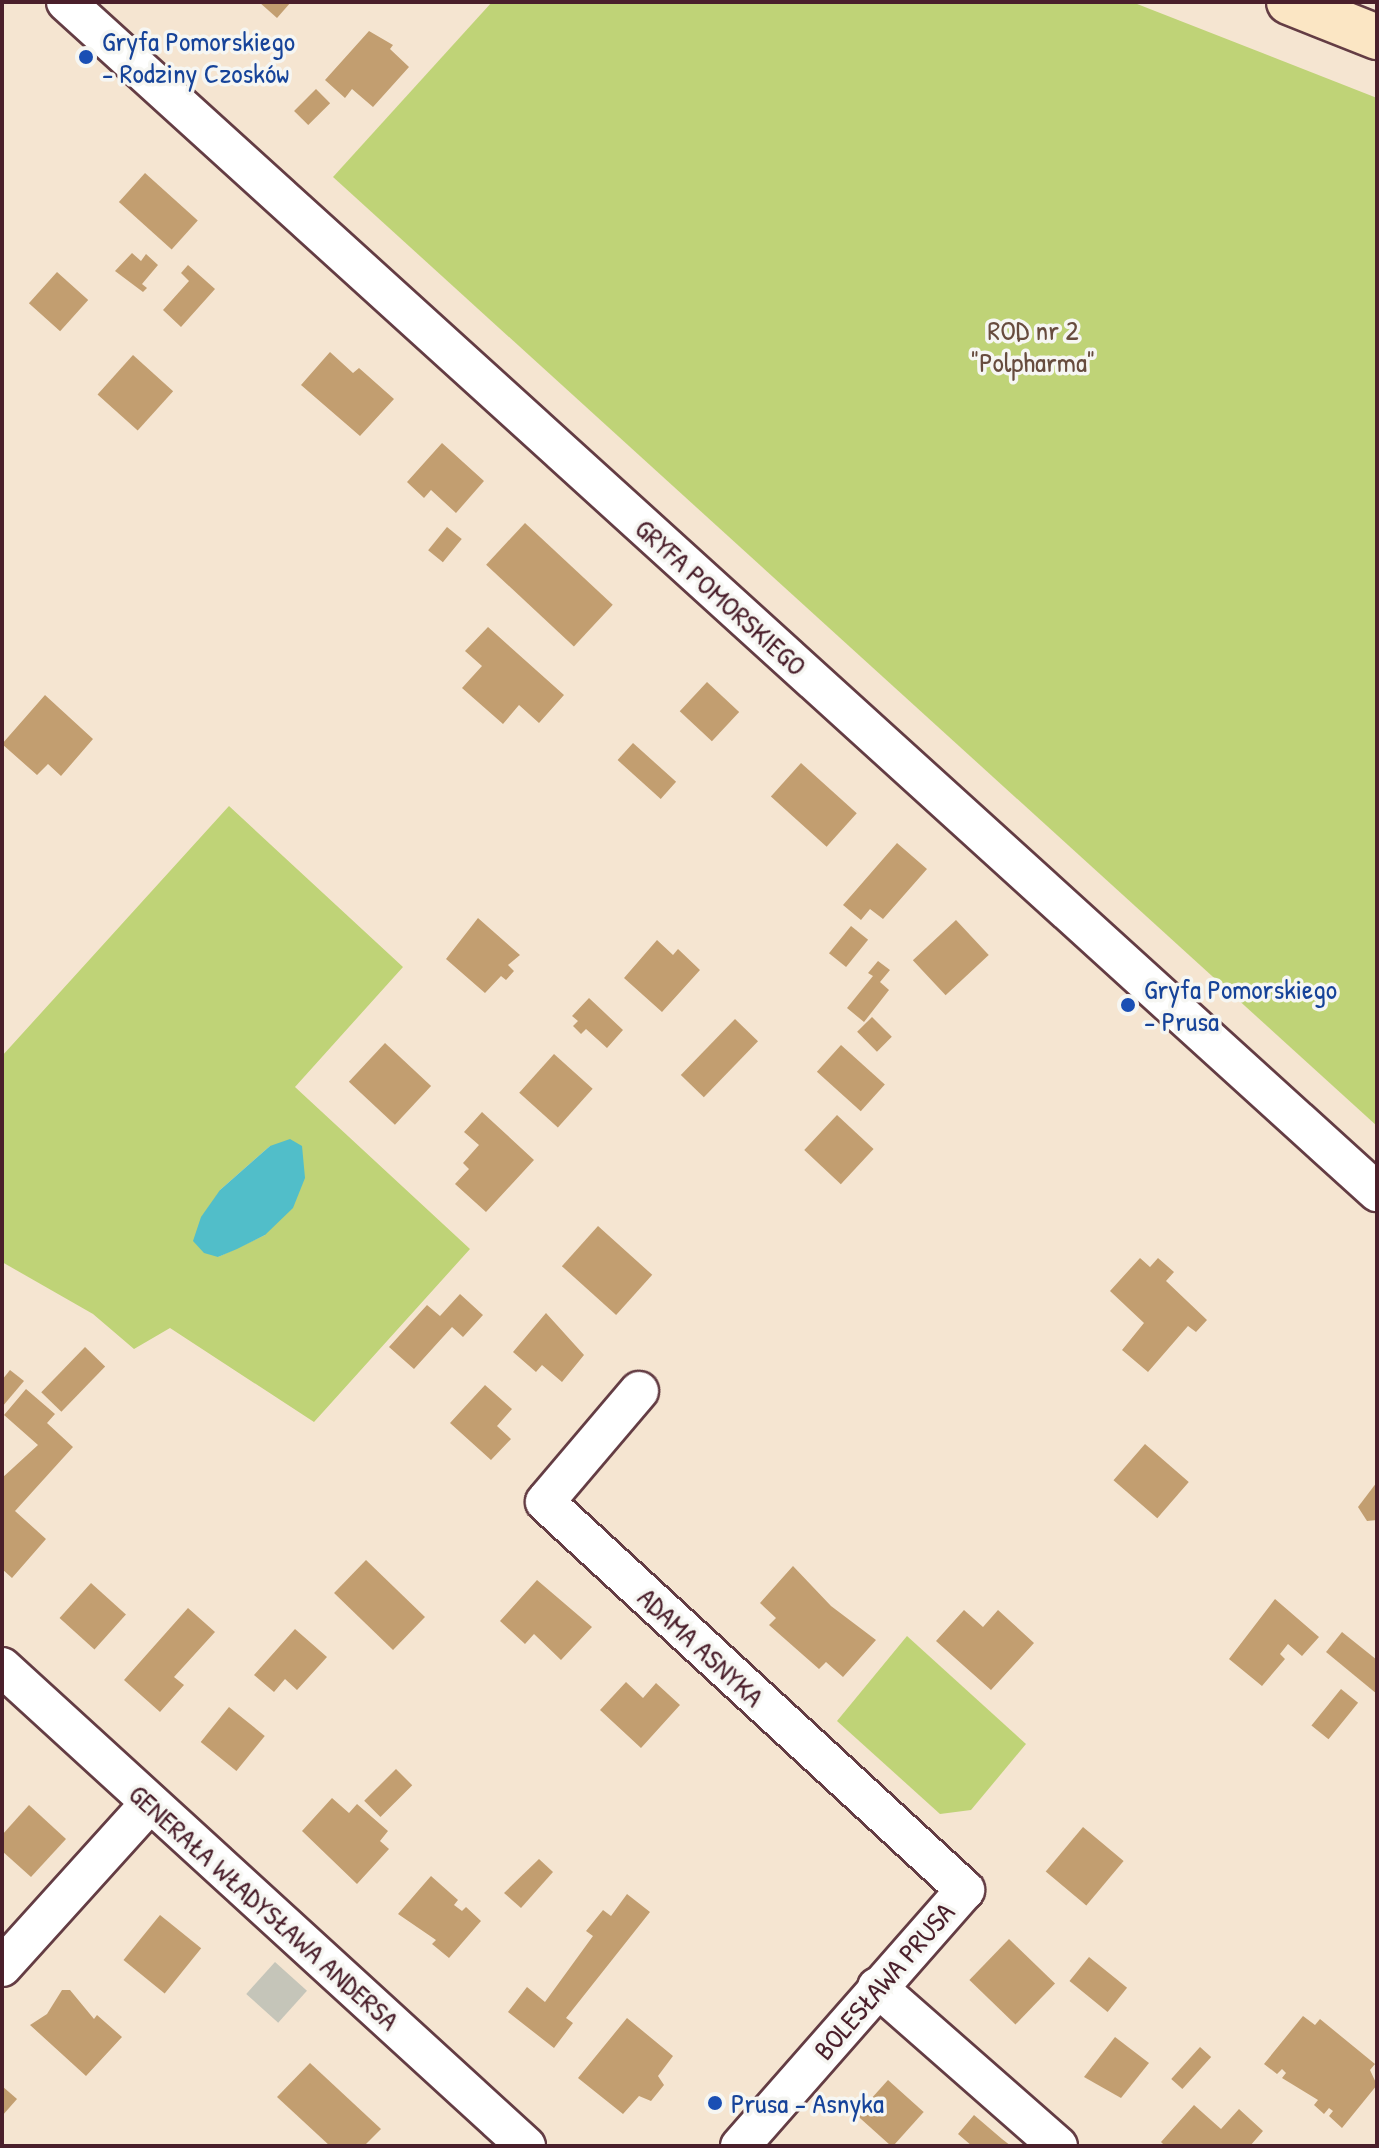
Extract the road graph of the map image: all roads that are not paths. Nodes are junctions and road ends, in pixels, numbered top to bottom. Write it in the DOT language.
graph roads {
  1 [pos="66,2"];
  2 [pos="1289,2"];
  3 [pos="1377,37"];
  4 [pos="1377,1192"];
  5 [pos="639,1391"];
  6 [pos="2,1667"];
  7 [pos="150,1803"];
  8 [pos="965,1890"];
  9 [pos="2,1967"];
  10 [pos="877,1987"];
  11 [pos="526,2146"];
  12 [pos="740,2146"];
  13 [pos="1058,2146"];
  1 -- 4 [label="street, GRYFA POMORSKIEGO"];
  2 -- 3 [label="main road"];
  5 -- 8 [label="street, ADAMA ASNYKA"];
  6 -- 7 [label="street, GENERAŁA WŁADYSŁAWA ANDERSA"];
  7 -- 9 [label="street"];
  7 -- 11 [label="street, GENERAŁA WŁADYSŁAWA ANDERSA"];
  8 -- 10 [label="street, BOLESŁAWA PRUSA"];
  10 -- 12 [label="street, BOLESŁAWA PRUSA"];
  10 -- 13 [label="street"];
}
